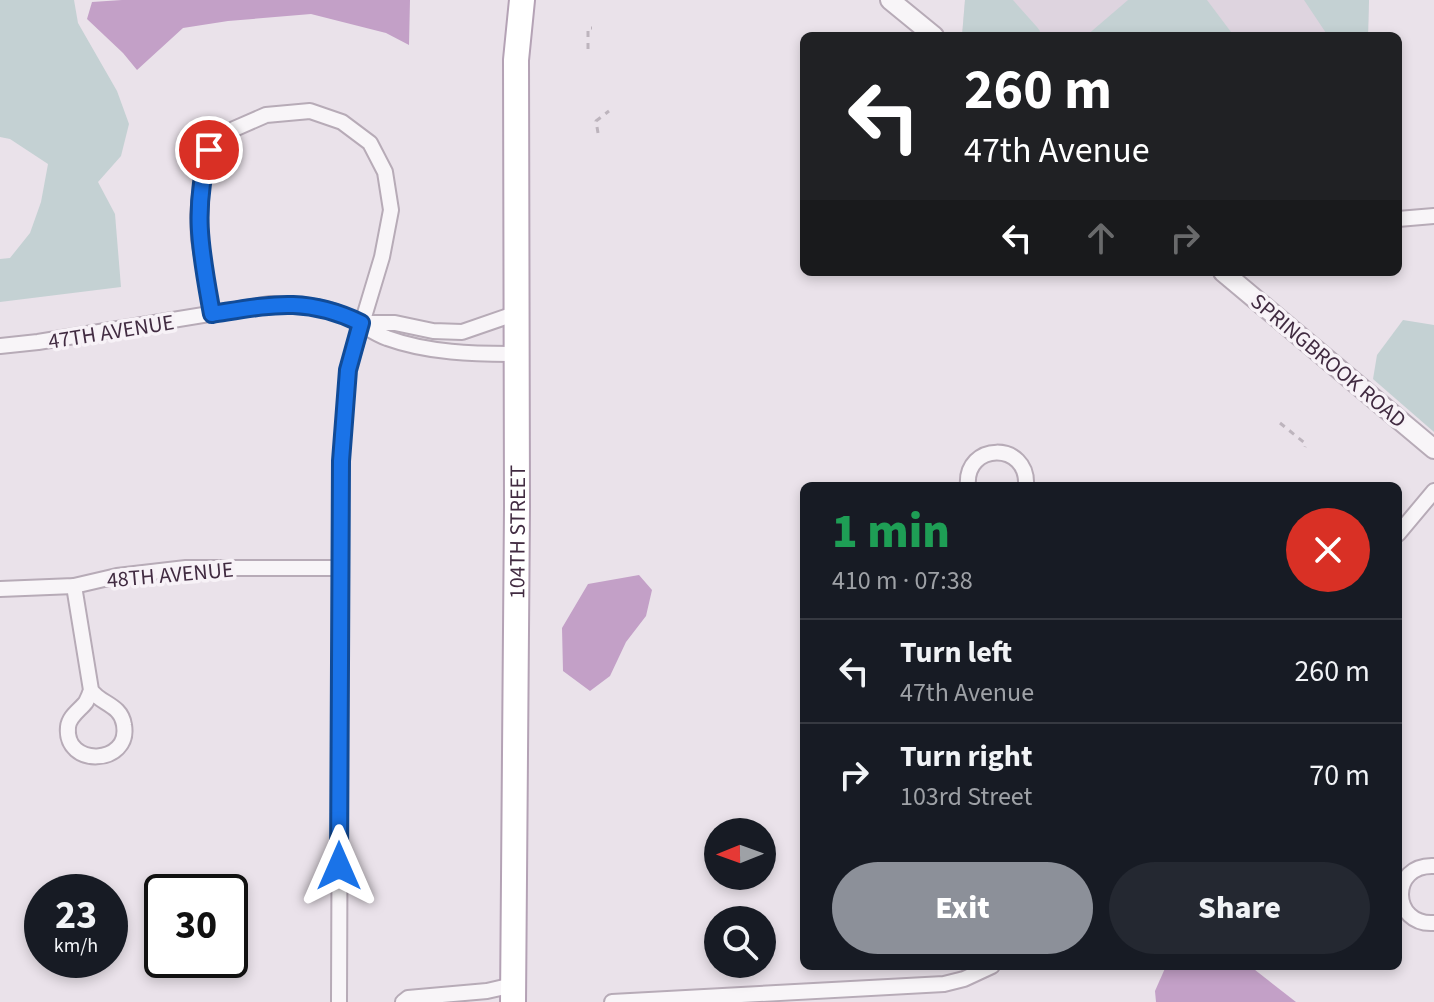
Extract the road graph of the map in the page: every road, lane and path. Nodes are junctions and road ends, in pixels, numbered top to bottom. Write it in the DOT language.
graph roads {
  1 [pos="503,0"];
  2 [pos="522,0"];
  3 [pos="890,0"];
  4 [pos="592,28"];
  5 [pos="929,32"];
  6 [pos="588,49"];
  7 [pos="516,60"];
  8 [pos="609,111"];
  9 [pos="598,133"];
  10 [pos="1434,216"];
  11 [pos="1402,219"];
  12 [pos="1228,276"];
  13 [pos="517,313"];
  14 [pos="212,314"];
  15 [pos="361,323"];
  16 [pos="0,346"];
  17 [pos="517,354"];
  18 [pos="1280,423"];
  19 [pos="1305,447"];
  20 [pos="1434,449"];
  21 [pos="968,482"];
  22 [pos="1026,482"];
  23 [pos="1434,491"];
  24 [pos="1402,529"];
  25 [pos="340,568"];
  26 [pos="74,586"];
  27 [pos="0,589"];
  28 [pos="91,690"];
  29 [pos="1434,866"];
  30 [pos="1402,884"];
  31 [pos="1402,903"];
  32 [pos="1434,923"];
  33 [pos="983,970"];
  34 [pos="513,994"];
  35 [pos="339,1002"];
  36 [pos="403,1002"];
  37 [pos="612,1002"];
  1 -- 7 [label="main road, 104TH STREET"];
  2 -- 7 [label="main road, 104TH STREET"];
  3 -- 5 [label="street"];
  4 -- 6 [label="path"];
  7 -- 13 [label="main road, 104TH STREET"];
  8 -- 9 [label="path"];
  10 -- 11 [label="street"];
  12 -- 20 [label="street, SPRINGBROOK ROAD"];
  13 -- 15 [label="street"];
  13 -- 17 [label="main road, 104TH STREET"];
  14 -- 15 [label="street, 47TH AVENUE"];
  14 -- 15 [label="street"];
  14 -- 16 [label="street, 47TH AVENUE"];
  15 -- 17 [label="street"];
  15 -- 25 [label="street"];
  17 -- 34 [label="main road, 104TH STREET"];
  18 -- 19 [label="path"];
  21 -- 22 [label="street"];
  23 -- 24 [label="street"];
  25 -- 26 [label="street, 48TH AVENUE"];
  25 -- 35 [label="street"];
  26 -- 27 [label="street, 48TH AVENUE"];
  26 -- 28 [label="street"];
  28 -- 28 [label="street"];
  29 -- 30 [label="street"];
  31 -- 32 [label="street"];
  33 -- 37 [label="street"];
  34 -- 36 [label="street"];
}
